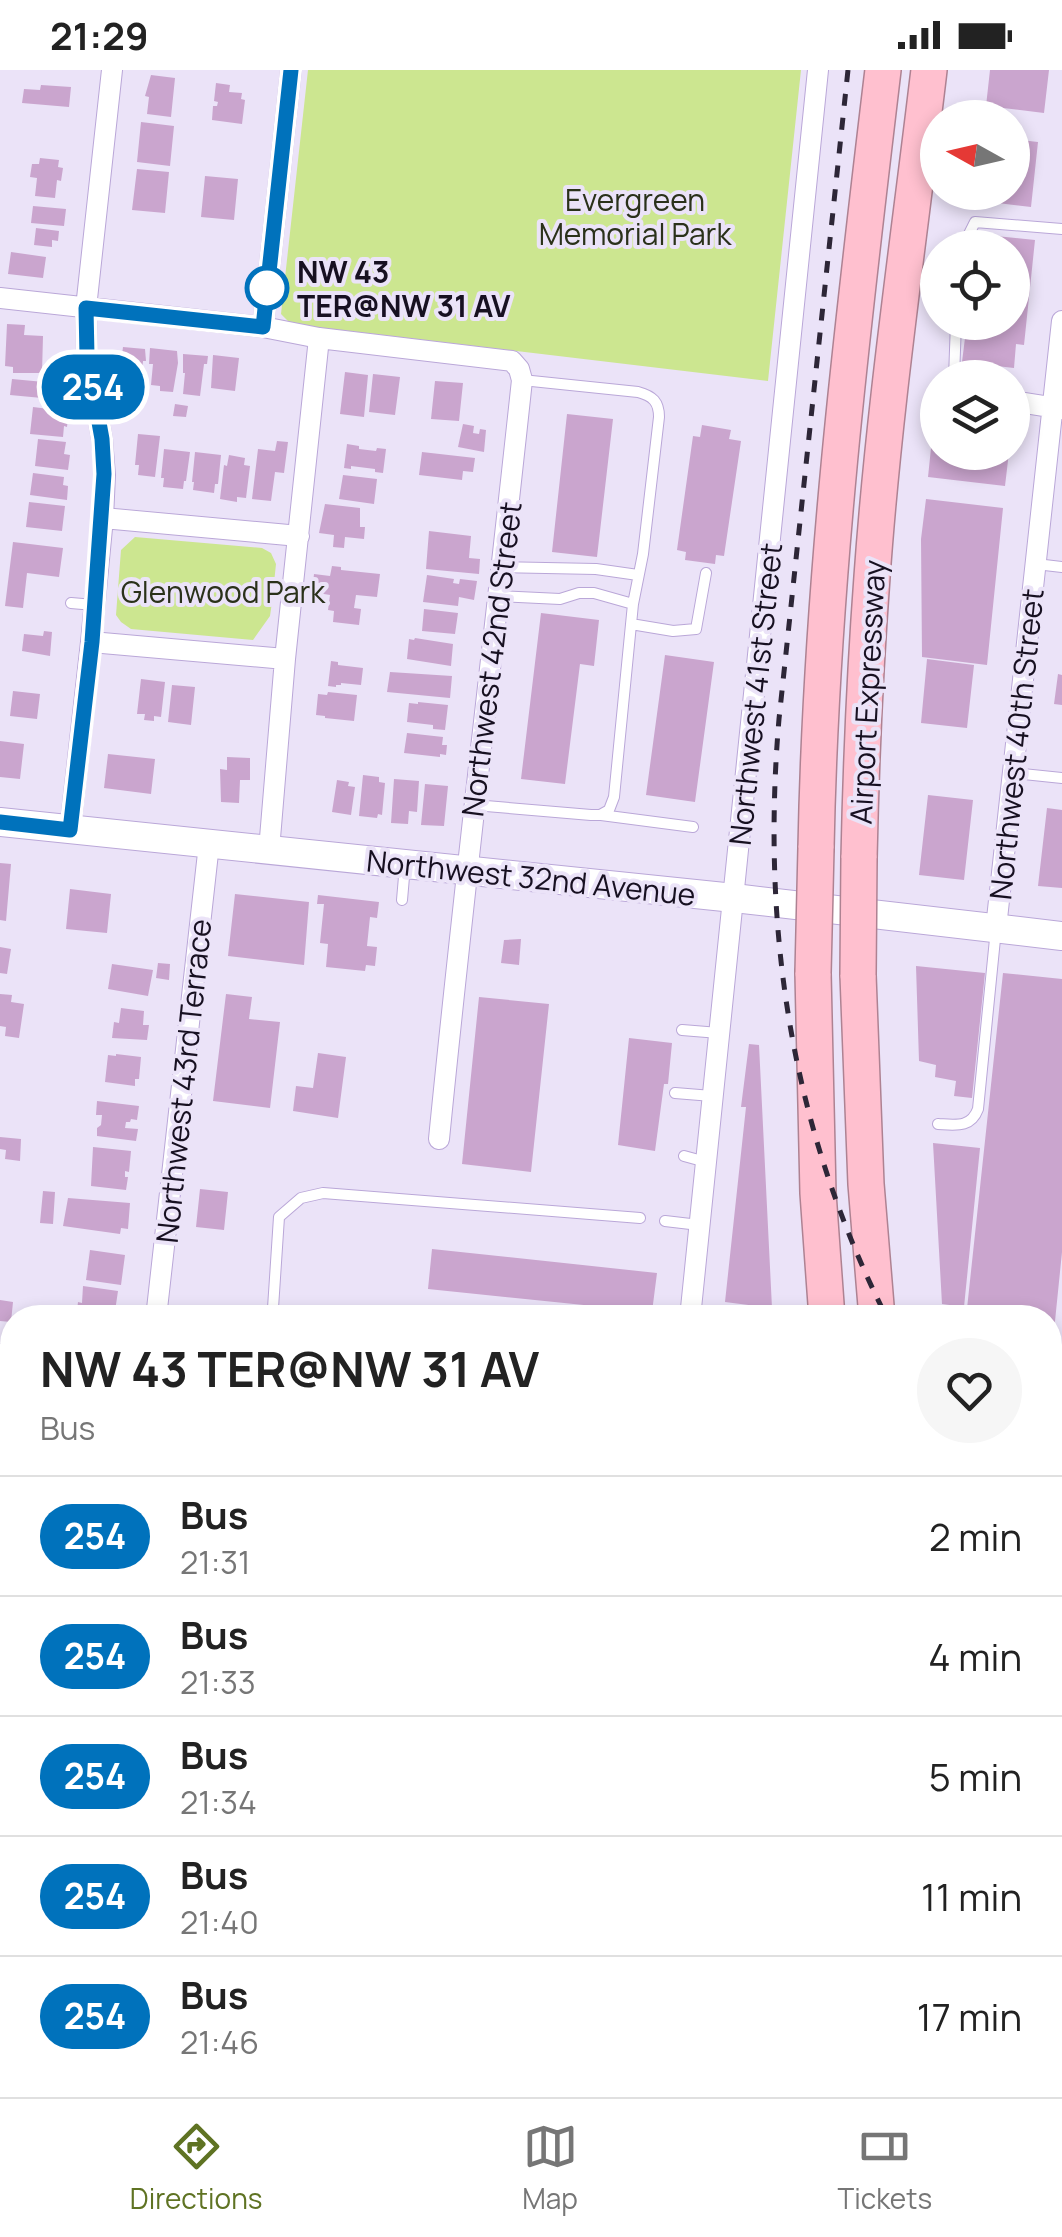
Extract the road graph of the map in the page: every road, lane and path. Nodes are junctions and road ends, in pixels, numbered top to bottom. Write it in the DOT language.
graph roads {
  1 [pos="112,70"];
  2 [pos="292,70"];
  3 [pos="818,70"];
  4 [pos="882,70"];
  5 [pos="929,70"];
  6 [pos="1062,228"];
  7 [pos="971,230"];
  8 [pos="0,298"];
  9 [pos="86,308"];
  10 [pos="1062,321"];
  11 [pos="263,327"];
  12 [pos="319,338"];
  13 [pos="1060,352"];
  14 [pos="522,380"];
  15 [pos="1030,404"];
  16 [pos="1057,408"];
  17 [pos="102,518"];
  18 [pos="299,536"];
  19 [pos="1035,564"];
  20 [pos="1062,567"];
  21 [pos="502,568"];
  22 [pos="576,569"];
  23 [pos="706,573"];
  24 [pos="638,575"];
  25 [pos="575,594"];
  26 [pos="500,596"];
  27 [pos="71,603"];
  28 [pos="634,604"];
  29 [pos="95,606"];
  30 [pos="632,624"];
  31 [pos="92,642"];
  32 [pos="285,659"];
  33 [pos="1014,773"];
  34 [pos="1062,778"];
  35 [pos="474,804"];
  36 [pos="600,815"];
  37 [pos="0,822"];
  38 [pos="693,827"];
  39 [pos="70,830"];
  40 [pos="209,844"];
  41 [pos="268,850"];
  42 [pos="406,864"];
  43 [pos="466,871"];
  44 [pos="734,898"];
  45 [pos="402,900"];
  46 [pos="996,928"];
  47 [pos="1062,936"];
  48 [pos="682,1030"];
  49 [pos="720,1033"];
  50 [pos="675,1093"];
  51 [pos="713,1096"];
  52 [pos="938,1124"];
  53 [pos="439,1139"];
  54 [pos="684,1156"];
  55 [pos="706,1162"];
  56 [pos="640,1218"];
  57 [pos="665,1220"];
  58 [pos="699,1226"];
  59 [pos="157,1305"];
  60 [pos="272,1305"];
  61 [pos="691,1305"];
  62 [pos="826,1305"];
  63 [pos="876,1305"];
  1 -- 9 [label="street"];
  2 -- 11 [label="street"];
  3 -- 44 [label="street, Northwest 41st Street"];
  4 -- 62 [label="highway, Airport Expressway, bridge"];
  5 -- 63 [label="highway, Airport Expressway, bridge"];
  6 -- 7 [label="lane"];
  8 -- 9 [label="street"];
  9 -- 11 [label="street"];
  9 -- 17 [label="street"];
  10 -- 13 [label="street, Northwest 40th Street"];
  11 -- 12 [label="street"];
  12 -- 14 [label="street"];
  12 -- 18 [label="street"];
  13 -- 16 [label="street, Northwest 40th Street"];
  14 -- 21 [label="street, Northwest 42nd Street"];
  14 -- 24 [label="lane"];
  15 -- 16 [label="street"];
  16 -- 19 [label="street, Northwest 40th Street"];
  17 -- 18 [label="street"];
  17 -- 29 [label="street"];
  18 -- 32 [label="street"];
  19 -- 20 [label="lane"];
  19 -- 33 [label="street, Northwest 40th Street"];
  21 -- 22 [label="lane"];
  21 -- 26 [label="street, Northwest 42nd Street"];
  22 -- 24 [label="lane"];
  22 -- 25 [label="lane"];
  23 -- 30 [label="lane"];
  24 -- 28 [label="lane"];
  25 -- 26 [label="lane"];
  25 -- 28 [label="lane"];
  26 -- 35 [label="street, Northwest 42nd Street"];
  27 -- 29 [label="lane"];
  28 -- 30 [label="lane"];
  29 -- 31 [label="street"];
  30 -- 36 [label="lane"];
  31 -- 32 [label="street"];
  31 -- 39 [label="street"];
  32 -- 41 [label="street"];
  33 -- 34 [label="lane"];
  33 -- 46 [label="street, Northwest 40th Street"];
  35 -- 36 [label="lane"];
  35 -- 43 [label="street, Northwest 42nd Street"];
  36 -- 38 [label="lane"];
  37 -- 39 [label="main road, Northwest 32nd Avenue"];
  39 -- 40 [label="main road, Northwest 32nd Avenue"];
  40 -- 41 [label="main road, Northwest 32nd Avenue"];
  40 -- 59 [label="street, Northwest 43rd Terrace"];
  41 -- 42 [label="main road, Northwest 32nd Avenue"];
  42 -- 43 [label="main road, Northwest 32nd Avenue"];
  42 -- 45 [label="lane"];
  43 -- 44 [label="main road, Northwest 32nd Avenue"];
  43 -- 53 [label="street, Northwest 42nd Street"];
  44 -- 46 [label="main road, Northwest 32nd Avenue"];
  44 -- 49 [label="street, Northwest 41st Street"];
  46 -- 47 [label="main road, Northwest 32nd Avenue"];
  46 -- 52 [label="lane"];
  48 -- 49 [label="lane"];
  49 -- 51 [label="street, Northwest 41st Street"];
  50 -- 51 [label="lane"];
  51 -- 55 [label="street, Northwest 41st Street"];
  54 -- 55 [label="lane"];
  55 -- 58 [label="street, Northwest 41st Street"];
  56 -- 60 [label="lane"];
  57 -- 58 [label="lane"];
  58 -- 61 [label="street, Northwest 41st Street"];
}
